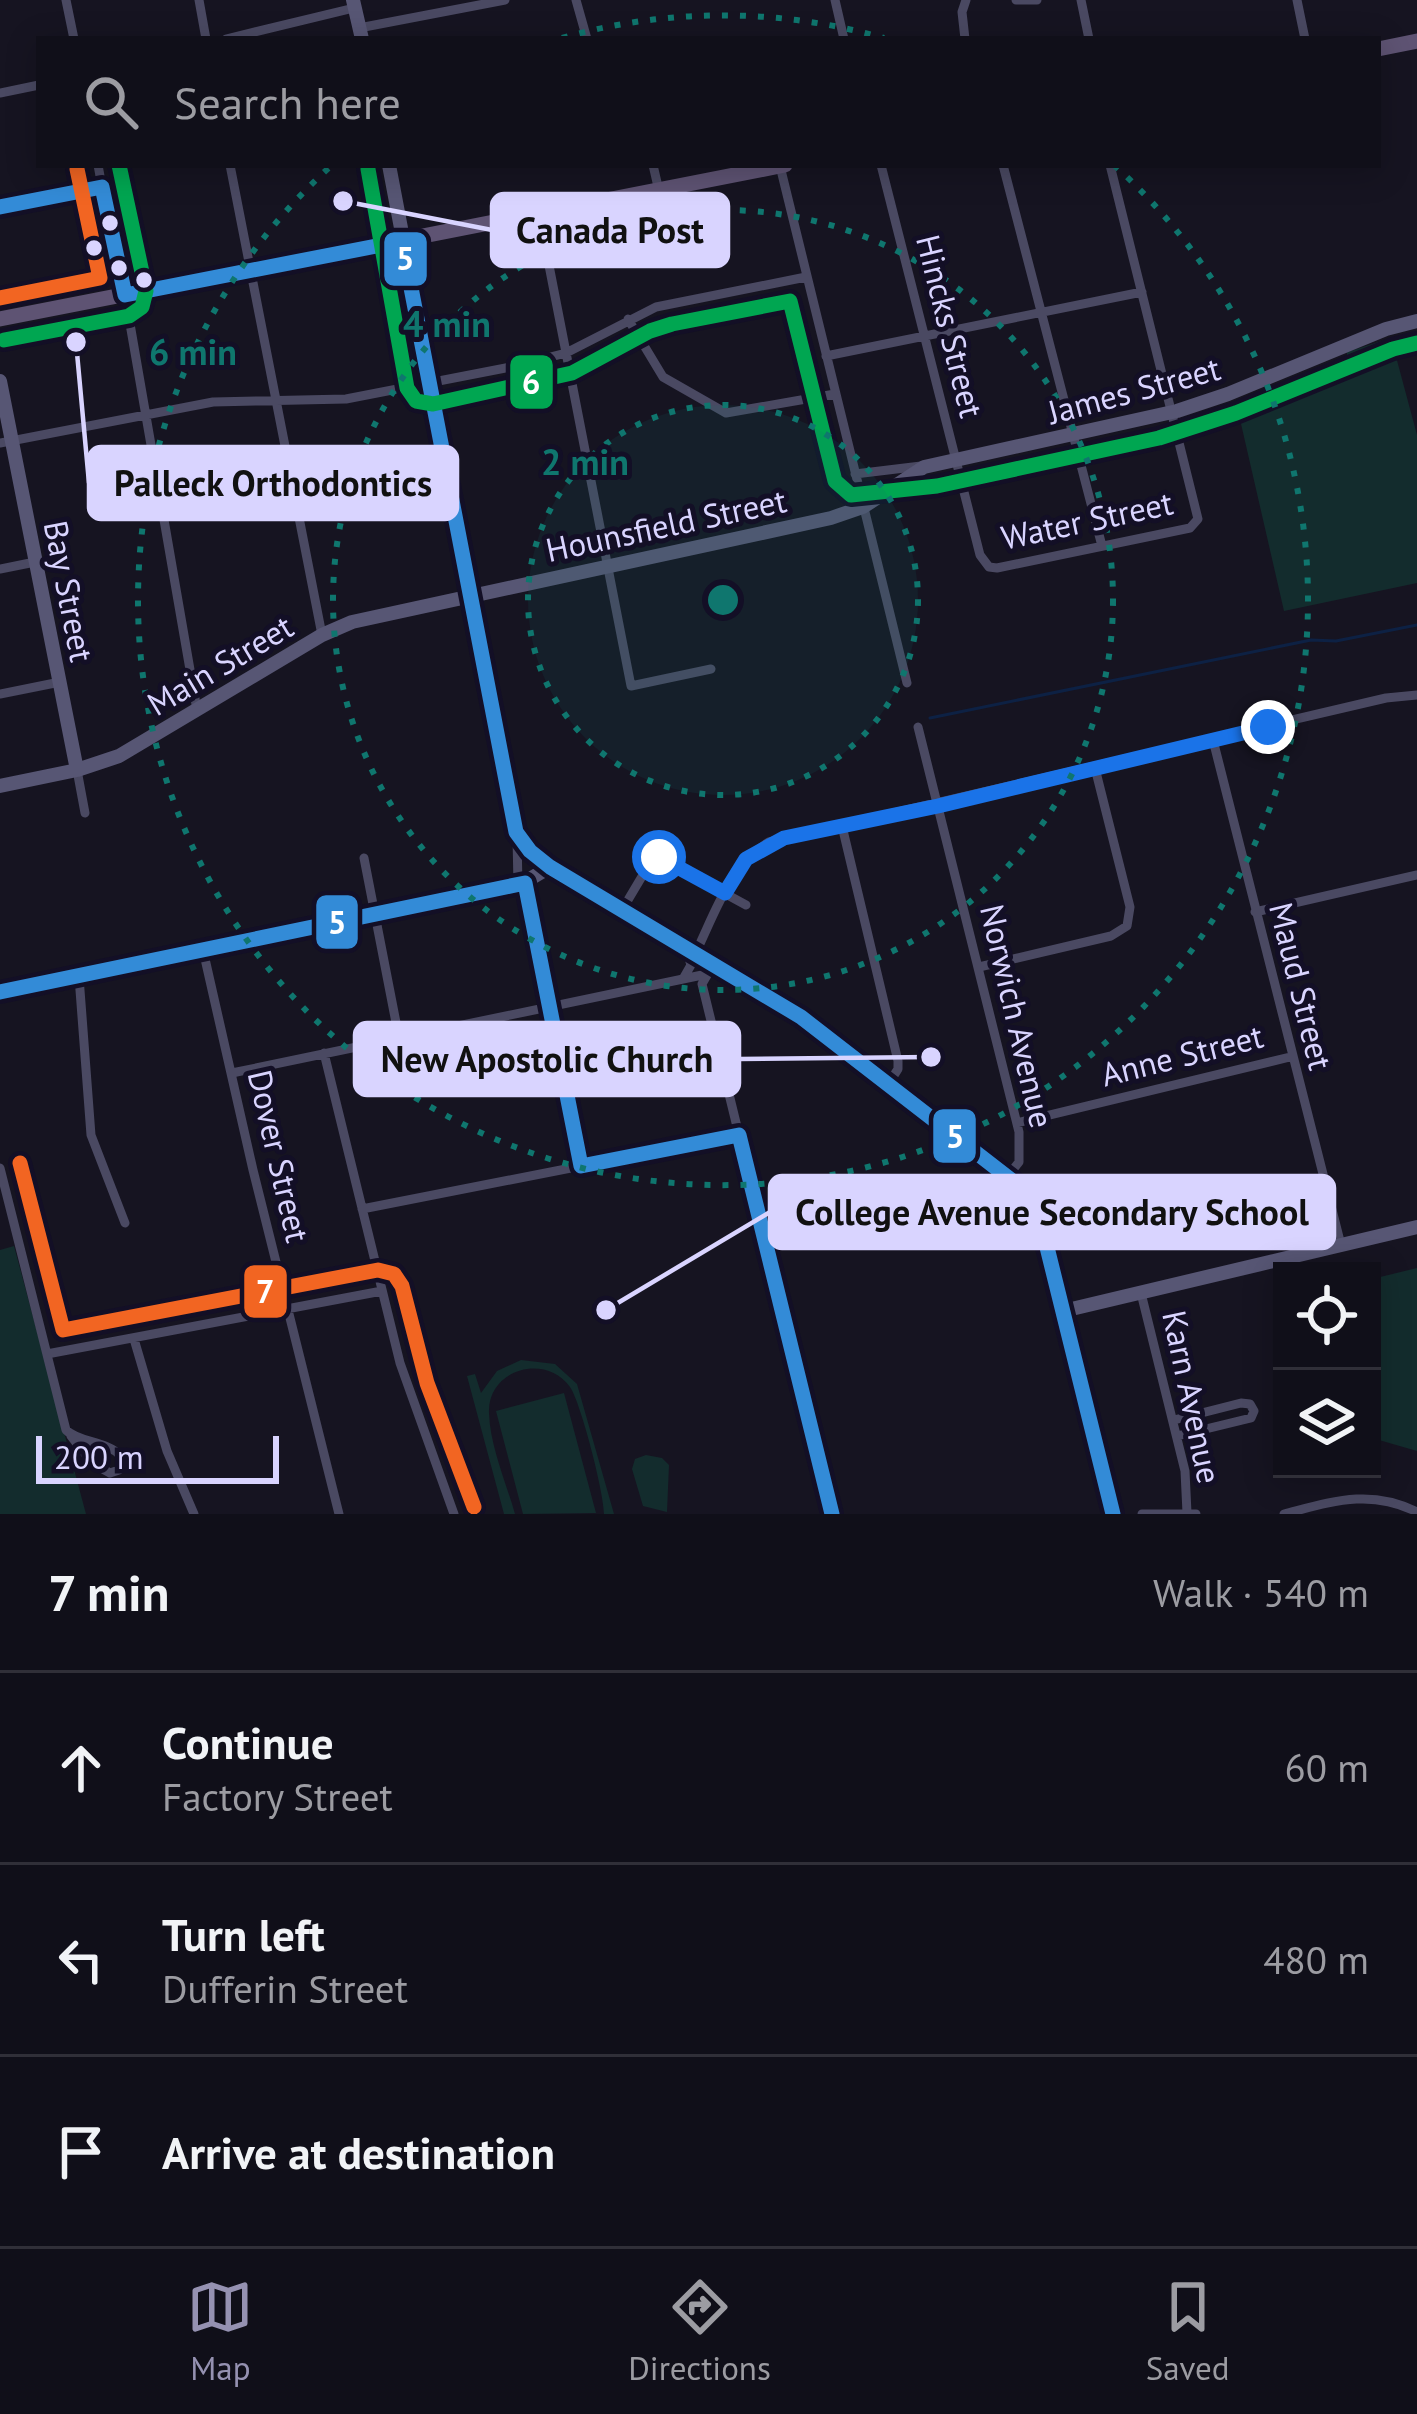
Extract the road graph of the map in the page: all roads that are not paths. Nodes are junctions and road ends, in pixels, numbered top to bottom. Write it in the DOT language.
graph roads {
  1 [pos="66,0"];
  2 [pos="199,0"];
  3 [pos="505,0"];
  4 [pos="576,0"];
  5 [pos="836,0"];
  6 [pos="966,0"];
  7 [pos="1016,0"];
  8 [pos="1037,0"];
  9 [pos="1081,0"];
  10 [pos="1297,0"];
  11 [pos="467,3"];
  12 [pos="353,4"];
  13 [pos="360,33"];
  14 [pos="73,36"];
  15 [pos="205,36"];
  16 [pos="237,36"];
  17 [pos="586,36"];
  18 [pos="843,36"];
  19 [pos="965,36"];
  20 [pos="1087,36"];
  21 [pos="1304,36"];
  22 [pos="1417,41"];
  23 [pos="1381,48"];
  24 [pos="36,86"];
  25 [pos="0,93"];
  26 [pos="99,168"];
  27 [pos="231,168"];
  28 [pos="390,168"];
  29 [pos="654,168"];
  30 [pos="769,168"];
  31 [pos="784,168"];
  32 [pos="882,168"];
  33 [pos="1004,168"];
  34 [pos="1111,168"];
  35 [pos="659,191"];
  36 [pos="0,207"];
  37 [pos="539,214"];
  38 [pos="402,242"];
  39 [pos="250,270"];
  40 [pos="806,277"];
  41 [pos="1142,292"];
  42 [pos="125,295"];
  43 [pos="1042,314"];
  44 [pos="0,319"];
  45 [pos="628,320"];
  46 [pos="1417,321"];
  47 [pos="925,336"];
  48 [pos="566,352"];
  49 [pos="826,356"];
  50 [pos="0,381"];
  51 [pos="428,384"];
  52 [pos="835,394"];
  53 [pos="276,402"];
  54 [pos="1173,412"];
  55 [pos="148,414"];
  56 [pos="1074,436"];
  57 [pos="6,442"];
  58 [pos="956,460"];
  59 [pos="932,465"];
  60 [pos="855,473"];
  61 [pos="863,507"];
  62 [pos="1102,545"];
  63 [pos="35,562"];
  64 [pos="608,565"];
  65 [pos="988,567"];
  66 [pos="0,569"];
  67 [pos="470,594"];
  68 [pos="322,635"];
  69 [pos="712,669"];
  70 [pos="59,682"];
  71 [pos="907,683"];
  72 [pos="0,694"];
  73 [pos="1417,695"];
  74 [pos="197,710"];
  75 [pos="919,727"];
  76 [pos="1213,740"];
  77 [pos="1095,768"];
  78 [pos="77,770"];
  79 [pos="0,786"];
  80 [pos="938,806"];
  81 [pos="85,813"];
  82 [pos="842,826"];
  83 [pos="516,832"];
  84 [pos="364,858"];
  85 [pos="550,867"];
  86 [pos="1417,875"];
  87 [pos="521,884"];
  88 [pos="725,893"];
  89 [pos="746,905"];
  90 [pos="622,910"];
  91 [pos="1255,912"];
  92 [pos="375,916"];
  93 [pos="690,949"];
  94 [pos="203,950"];
  95 [pos="979,967"];
  96 [pos="711,969"];
  97 [pos="79,977"];
  98 [pos="683,979"];
  99 [pos="0,992"];
  100 [pos="550,1006"];
  101 [pos="399,1038"];
  102 [pos="324,1053"];
  103 [pos="1290,1057"];
  104 [pos="232,1073"];
  105 [pos="889,1083"];
  106 [pos="1017,1123"];
  107 [pos="739,1135"];
  108 [pos="581,1166"];
  109 [pos="0,1168"];
  110 [pos="1009,1176"];
  111 [pos="938,1181"];
  112 [pos="362,1209"];
  113 [pos="760,1216"];
  114 [pos="125,1223"];
  115 [pos="1417,1227"];
  116 [pos="1341,1245"];
  117 [pos="382,1291"];
  118 [pos="1141,1293"];
  119 [pos="287,1309"];
  120 [pos="1063,1312"];
  121 [pos="134,1339"];
  122 [pos="47,1354"];
  123 [pos="1174,1420"];
  124 [pos="71,1436"];
  125 [pos="1178,1436"];
  126 [pos="1417,1512"];
  127 [pos="1187,1513"];
  128 [pos="1296,1513"];
  129 [pos="194,1514"];
  130 [pos="339,1514"];
  131 [pos="454,1514"];
  132 [pos="832,1514"];
  133 [pos="1114,1514"];
  134 [pos="1142,1514"];
  135 [pos="1196,1514"];
  136 [pos="1284,1514"];
  1 -- 14 [label="street"];
  2 -- 15 [label="street"];
  3 -- 11 [label="street"];
  4 -- 17 [label="street"];
  5 -- 18 [label="street"];
  6 -- 19 [label="street"];
  7 -- 8 [label="street"];
  9 -- 20 [label="street"];
  10 -- 21 [label="street"];
  11 -- 13 [label="street"];
  12 -- 13 [label="main road"];
  12 -- 16 [label="street"];
  22 -- 23 [label="main road"];
  24 -- 25 [label="street"];
  26 -- 36 [label="street"];
  27 -- 39 [label="street"];
  28 -- 38 [label="main road"];
  29 -- 35 [label="street"];
  30 -- 35 [label="main road"];
  31 -- 40 [label="street"];
  32 -- 47 [label="street, Hincks Street"];
  33 -- 43 [label="street"];
  34 -- 41 [label="street"];
  35 -- 37 [label="main road"];
  37 -- 38 [label="main road"];
  37 -- 48 [label="street"];
  38 -- 39 [label="main road"];
  38 -- 51 [label="main road"];
  39 -- 42 [label="main road"];
  39 -- 53 [label="street"];
  40 -- 45 [label="street"];
  40 -- 49 [label="street"];
  41 -- 43 [label="street"];
  41 -- 54 [label="street"];
  42 -- 44 [label="main road"];
  42 -- 55 [label="street"];
  43 -- 47 [label="street"];
  43 -- 56 [label="street"];
  45 -- 48 [label="street"];
  45 -- 52 [label="street"];
  46 -- 54 [label="main road, James Street"];
  47 -- 49 [label="street"];
  47 -- 58 [label="street, Hincks Street"];
  48 -- 51 [label="street"];
  48 -- 64 [label="street"];
  49 -- 52 [label="street"];
  50 -- 57 [label="main road, Bay Street"];
  51 -- 53 [label="street"];
  51 -- 67 [label="main road"];
  52 -- 60 [label="street"];
  53 -- 55 [label="street"];
  53 -- 68 [label="street"];
  54 -- 56 [label="main road, James Street"];
  54 -- 62 [label="street, Water Street"];
  55 -- 57 [label="street"];
  55 -- 74 [label="street"];
  56 -- 58 [label="main road, James Street"];
  56 -- 62 [label="street"];
  57 -- 63 [label="main road, Bay Street"];
  58 -- 59 [label="main road, James Street"];
  58 -- 65 [label="street, Hincks Street"];
  59 -- 60 [label="street, James Street"];
  59 -- 61 [label="main road, Hounsfield Street"];
  60 -- 61 [label="street"];
  61 -- 64 [label="main road, Hounsfield Street"];
  61 -- 71 [label="street"];
  62 -- 65 [label="street, Water Street"];
  63 -- 66 [label="street"];
  63 -- 70 [label="main road, Bay Street"];
  64 -- 67 [label="main road, Hounsfield Street"];
  64 -- 69 [label="street"];
  67 -- 68 [label="main road, Main Street"];
  67 -- 83 [label="main road"];
  68 -- 74 [label="main road, Main Street"];
  70 -- 72 [label="street"];
  70 -- 78 [label="main road, Bay Street"];
  73 -- 76 [label="street"];
  74 -- 78 [label="main road, Main Street"];
  75 -- 80 [label="street, Norwich Avenue"];
  76 -- 77 [label="street"];
  76 -- 91 [label="street, Maud Street"];
  77 -- 80 [label="street"];
  77 -- 95 [label="street"];
  78 -- 79 [label="main road, Main Street"];
  78 -- 81 [label="street, Bay Street"];
  80 -- 82 [label="street"];
  80 -- 95 [label="street, Norwich Avenue"];
  82 -- 88 [label="street"];
  82 -- 105 [label="street"];
  83 -- 85 [label="main road"];
  83 -- 87 [label="street"];
  84 -- 92 [label="street"];
  85 -- 87 [label="main road"];
  85 -- 90 [label="main road"];
  86 -- 91 [label="street"];
  87 -- 92 [label="main road"];
  87 -- 100 [label="street"];
  88 -- 89 [label="street"];
  88 -- 90 [label="street"];
  88 -- 93 [label="street"];
  90 -- 93 [label="main road"];
  91 -- 103 [label="street, Maud Street"];
  92 -- 94 [label="main road"];
  92 -- 101 [label="street"];
  93 -- 96 [label="main road"];
  93 -- 98 [label="street"];
  94 -- 97 [label="main road"];
  94 -- 104 [label="street, Dover Street"];
  95 -- 106 [label="street, Norwich Avenue"];
  96 -- 98 [label="street"];
  96 -- 105 [label="main road"];
  96 -- 107 [label="street"];
  97 -- 99 [label="main road"];
  97 -- 114 [label="street"];
  98 -- 100 [label="street"];
  100 -- 101 [label="street"];
  100 -- 108 [label="street"];
  101 -- 102 [label="street"];
  102 -- 104 [label="street"];
  102 -- 112 [label="street"];
  103 -- 106 [label="street, Anne Street"];
  103 -- 116 [label="street, Maud Street"];
  104 -- 119 [label="street, Dover Street"];
  105 -- 110 [label="main road"];
  106 -- 110 [label="street, Norwich Avenue"];
  107 -- 108 [label="street"];
  107 -- 113 [label="street"];
  108 -- 112 [label="street"];
  109 -- 122 [label="street"];
  110 -- 120 [label="main road, Norwich Avenue"];
  111 -- 113 [label="street"];
  112 -- 117 [label="street"];
  113 -- 132 [label="street"];
  115 -- 116 [label="main road"];
  116 -- 118 [label="main road"];
  117 -- 119 [label="street"];
  117 -- 131 [label="street"];
  118 -- 120 [label="main road"];
  118 -- 123 [label="street, Karn Avenue"];
  119 -- 121 [label="street"];
  119 -- 130 [label="street, Dover Street"];
  120 -- 133 [label="main road, Norwich Avenue"];
  121 -- 122 [label="street"];
  121 -- 129 [label="street"];
  122 -- 124 [label="street"];
  123 -- 125 [label="street, Karn Avenue"];
  123 -- 125 [label="street"];
  124 -- 124 [label="street"];
  125 -- 127 [label="street, Karn Avenue"];
  126 -- 128 [label="street"];
  127 -- 134 [label="street"];
  127 -- 135 [label="street"];
  128 -- 136 [label="street"];
}
